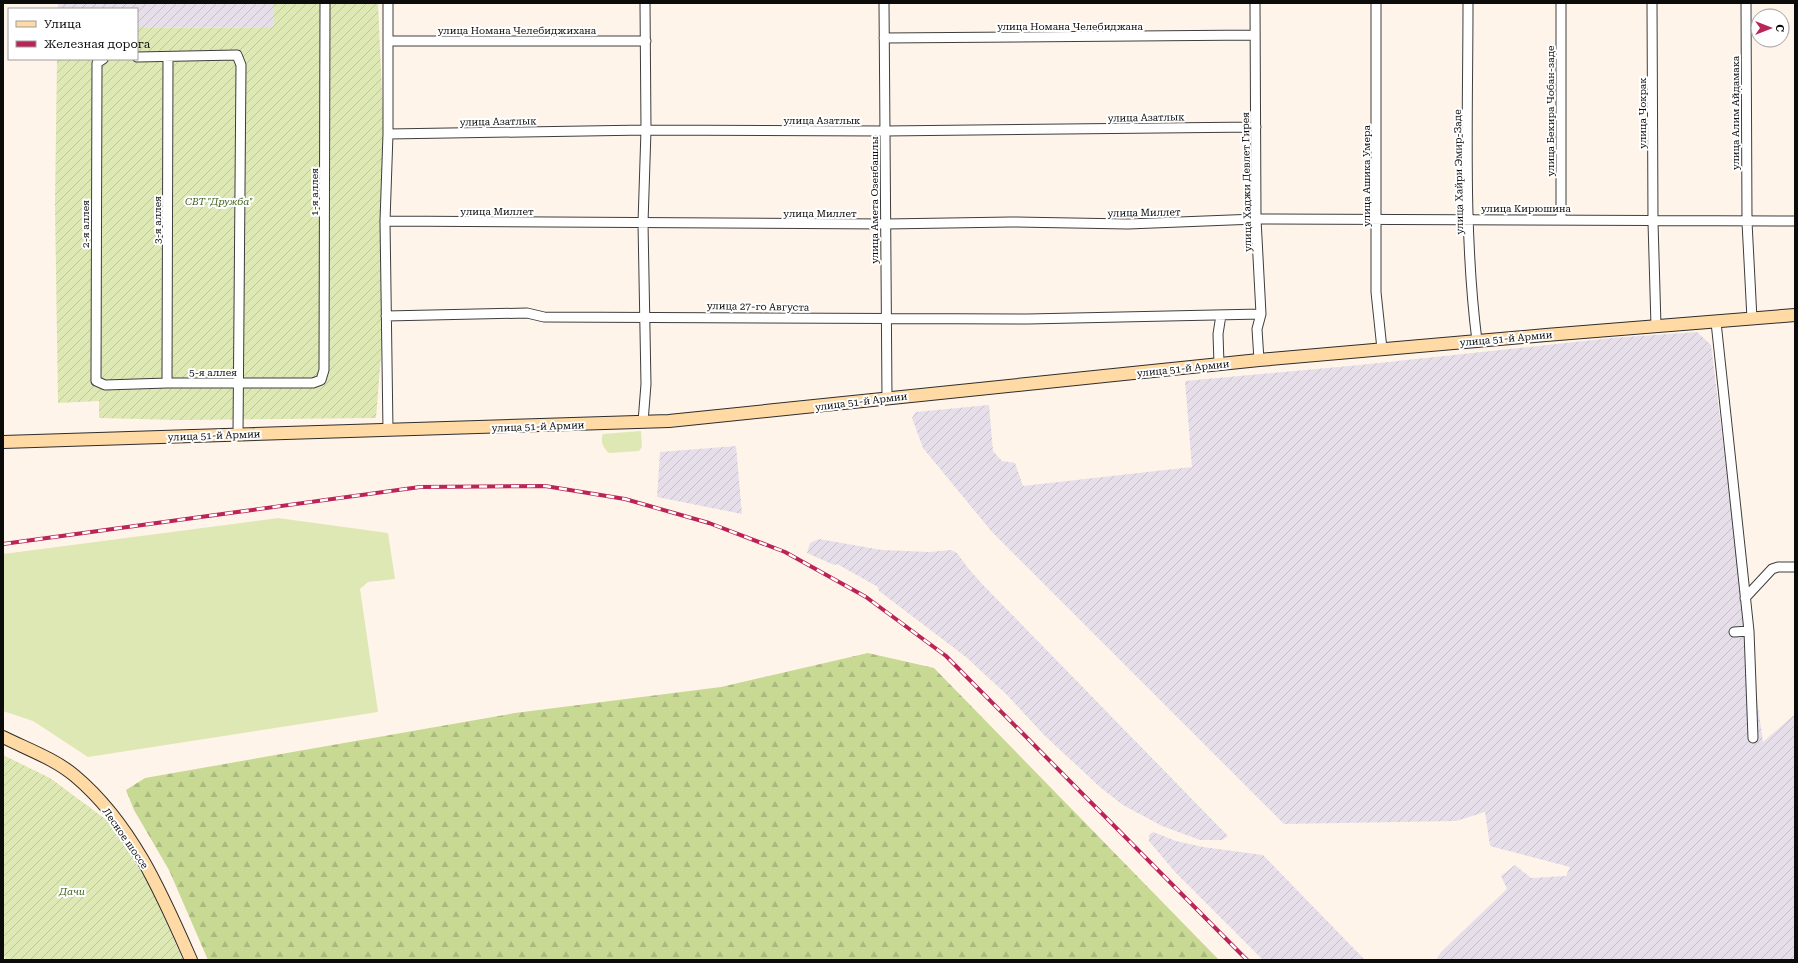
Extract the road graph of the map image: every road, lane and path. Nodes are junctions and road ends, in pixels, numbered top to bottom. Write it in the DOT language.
graph roads {
  1 [pos="325,3"];
  2 [pos="388,3"];
  3 [pos="645,3"];
  4 [pos="884,3"];
  5 [pos="1255,3"];
  6 [pos="1376,3"];
  7 [pos="1468,3"];
  8 [pos="1560,3"];
  9 [pos="1652,3"];
  10 [pos="1746,3"];
  11 [pos="1255,35"];
  12 [pos="884,38"];
  13 [pos="388,41"];
  14 [pos="646,41"];
  15 [pos="138,57"];
  16 [pos="168,57"];
  17 [pos="101,60"];
  18 [pos="1256,127"];
  19 [pos="646,130"];
  20 [pos="885,131"];
  21 [pos="388,134"];
  22 [pos="1469,219"];
  23 [pos="1561,219"];
  24 [pos="1256,220"];
  25 [pos="1377,220"];
  26 [pos="385,221"];
  27 [pos="1795,221"];
  28 [pos="1653,222"];
  29 [pos="1747,222"];
  30 [pos="642,223"];
  31 [pos="886,224"];
  32 [pos="1261,314"];
  33 [pos="1221,315"];
  34 [pos="1795,315"];
  35 [pos="386,316"];
  36 [pos="644,316"];
  37 [pos="886,318"];
  38 [pos="1752,319"];
  39 [pos="1716,322"];
  40 [pos="1656,326"];
  41 [pos="1477,341"];
  42 [pos="1382,349"];
  43 [pos="1259,360"];
  44 [pos="1219,364"];
  45 [pos="321,380"];
  46 [pos="167,383"];
  47 [pos="238,383"];
  48 [pos="104,386"];
  49 [pos="886,398"];
  50 [pos="643,422"];
  51 [pos="388,430"];
  52 [pos="238,434"];
  53 [pos="3,442"];
  54 [pos="1795,567"];
  55 [pos="1745,598"];
  56 [pos="1749,631"];
  57 [pos="1734,632"];
  58 [pos="3,737"];
  59 [pos="1753,738"];
  60 [pos="191,960"];
  1 -- 45 [label="street, 1-я аллея"];
  2 -- 13 [label="street"];
  3 -- 14 [label="street"];
  4 -- 12 [label="street, улица Амета Озенбашлы"];
  5 -- 11 [label="street, улица Хаджи Девлет Гирея"];
  6 -- 25 [label="street, улица Ашика Умера"];
  7 -- 22 [label="street, улица Хайри Эмир-Заде"];
  8 -- 23 [label="street, улица Бекира Чобан-заде"];
  9 -- 28 [label="street, улица Чокрак"];
  10 -- 29 [label="street, улица Алим Айдамака"];
  11 -- 12 [label="street, улица Номана Челебиджана"];
  11 -- 18 [label="street, улица Хаджи Девлет Гирея"];
  12 -- 20 [label="street, улица Амета Озенбашлы"];
  13 -- 14 [label="street, улица Номана Челебиджихана"];
  13 -- 21 [label="street"];
  14 -- 19 [label="street"];
  15 -- 16 [label="street"];
  16 -- 46 [label="street, 3-я аллея"];
  16 -- 47 [label="street"];
  17 -- 48 [label="street, 2-я аллея"];
  18 -- 20 [label="street, улица Азатлык"];
  18 -- 24 [label="street, улица Хаджи Девлет Гирея"];
  19 -- 20 [label="street, улица Азатлык"];
  19 -- 21 [label="street, улица Азатлык"];
  19 -- 30 [label="street"];
  20 -- 31 [label="street, улица Амета Озенбашлы"];
  21 -- 26 [label="street"];
  22 -- 23 [label="street, улица Кирюшина"];
  22 -- 25 [label="street, улица Кирюшина"];
  22 -- 41 [label="street, улица Хайри Эмир-Заде"];
  23 -- 28 [label="street, улица Кирюшина"];
  24 -- 25 [label="street, улица Кирюшина"];
  24 -- 31 [label="street, улица Миллет"];
  24 -- 32 [label="street, улица Хаджи Девлет Гирея"];
  25 -- 42 [label="street, улица Ашика Умера"];
  26 -- 30 [label="street, улица Миллет"];
  26 -- 35 [label="street"];
  27 -- 29 [label="street, улица Кирюшина"];
  28 -- 29 [label="street, улица Кирюшина"];
  28 -- 40 [label="street, улица Чокрак"];
  29 -- 38 [label="street, улица Алим Айдамака"];
  30 -- 31 [label="street, улица Миллет"];
  30 -- 36 [label="street"];
  31 -- 37 [label="street, улица Амета Озенбашлы"];
  32 -- 33 [label="street, улица 27-го Августа"];
  32 -- 43 [label="street, улица Хаджи Девлет Гирея"];
  33 -- 37 [label="street, улица 27-го Августа"];
  33 -- 44 [label="street"];
  34 -- 38 [label="main road, улица 51-й Армии"];
  35 -- 36 [label="street, улица 27-го Августа"];
  35 -- 51 [label="street"];
  36 -- 37 [label="street, улица 27-го Августа"];
  36 -- 50 [label="street"];
  37 -- 49 [label="street, улица Амета Озенбашлы"];
  38 -- 39 [label="main road, улица 51-й Армии"];
  39 -- 40 [label="main road, улица 51-й Армии"];
  39 -- 55 [label="street"];
  40 -- 41 [label="main road, улица 51-й Армии"];
  41 -- 42 [label="main road, улица 51-й Армии"];
  42 -- 43 [label="main road, улица 51-й Армии"];
  43 -- 44 [label="main road, улица 51-й Армии"];
  44 -- 49 [label="main road, улица 51-й Армии"];
  45 -- 47 [label="street, 5-я аллея"];
  46 -- 47 [label="street, 5-я аллея"];
  46 -- 48 [label="street, 5-я аллея"];
  47 -- 52 [label="street"];
  49 -- 50 [label="main road, улица 51-й Армии"];
  50 -- 51 [label="main road, улица 51-й Армии"];
  51 -- 52 [label="main road, улица 51-й Армии"];
  52 -- 53 [label="main road, улица 51-й Армии"];
  54 -- 55 [label="street"];
  55 -- 56 [label="street"];
  56 -- 57 [label="street"];
  56 -- 59 [label="street"];
  58 -- 60 [label="main road, Лесное шоссе"];
}
